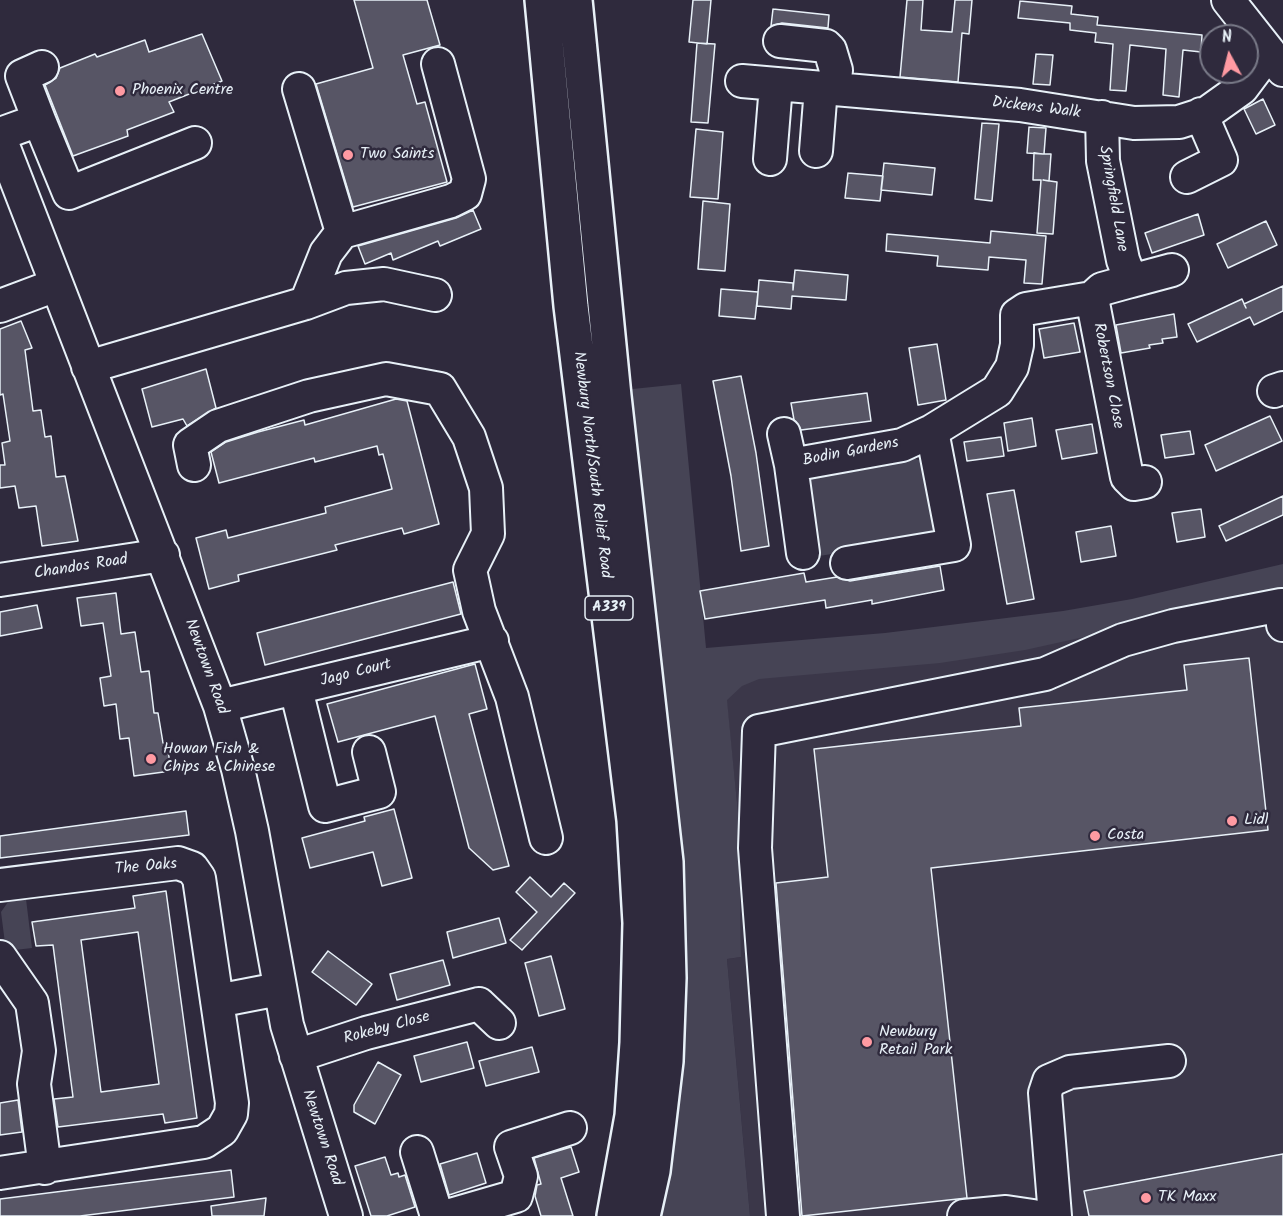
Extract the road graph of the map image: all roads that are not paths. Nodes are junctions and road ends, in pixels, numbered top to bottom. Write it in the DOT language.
graph roads {
  1 [pos="542,0"];
  2 [pos="575,0"];
  3 [pos="1228,0"];
  4 [pos="780,41"];
  5 [pos="1276,61"];
  6 [pos="438,64"];
  7 [pos="42,67"];
  8 [pos="742,81"];
  9 [pos="776,85"];
  10 [pos="828,88"];
  11 [pos="299,89"];
  12 [pos="1201,114"];
  13 [pos="1102,117"];
  14 [pos="39,120"];
  15 [pos="0,136"];
  16 [pos="195,143"];
  17 [pos="816,151"];
  18 [pos="770,159"];
  19 [pos="1187,177"];
  20 [pos="342,232"];
  21 [pos="1172,270"];
  22 [pos="1131,281"];
  23 [pos="56,285"];
  24 [pos="435,295"];
  25 [pos="1092,298"];
  26 [pos="306,303"];
  27 [pos="0,306"];
  28 [pos="88,367"];
  29 [pos="932,431"];
  30 [pos="784,434"];
  31 [pos="194,465"];
  32 [pos="791,465"];
  33 [pos="1145,482"];
  34 [pos="803,553"];
  35 [pos="163,555"];
  36 [pos="847,563"];
  37 [pos="0,580"];
  38 [pos="1283,625"];
  39 [pos="492,641"];
  40 [pos="296,689"];
  41 [pos="220,706"];
  42 [pos="369,753"];
  43 [pos="546,838"];
  44 [pos="0,885"];
  45 [pos="0,957"];
  46 [pos="279,989"];
  47 [pos="217,1001"];
  48 [pos="488,1003"];
  49 [pos="296,1056"];
  50 [pos="1169,1061"];
  51 [pos="570,1128"];
  52 [pos="417,1152"];
  53 [pos="45,1167"];
  54 [pos="0,1173"];
  55 [pos="520,1206"];
  56 [pos="346,1216"];
  57 [pos="437,1216"];
  58 [pos="447,1216"];
  59 [pos="614,1216"];
  60 [pos="643,1216"];
  61 [pos="783,1216"];
  62 [pos="964,1216"];
  63 [pos="1033,1216"];
  64 [pos="1054,1216"];
  1 -- 59 [label="highway, Newbury North/South Relief Road / A339"];
  2 -- 60 [label="highway, Newbury North/South Relief Road / A339"];
  3 -- 5 [label="street"];
  4 -- 10 [label="street"];
  5 -- 12 [label="street, Dickens Walk"];
  6 -- 20 [label="street"];
  7 -- 14 [label="street"];
  8 -- 9 [label="street, Dickens Walk"];
  9 -- 10 [label="street, Dickens Walk"];
  9 -- 18 [label="street"];
  10 -- 13 [label="street, Dickens Walk"];
  10 -- 17 [label="street"];
  11 -- 20 [label="street"];
  12 -- 13 [label="street, Dickens Walk"];
  12 -- 19 [label="street"];
  13 -- 22 [label="street, Springfield Lane"];
  14 -- 15 [label="street"];
  14 -- 16 [label="street"];
  15 -- 23 [label="street, Newtown Road"];
  20 -- 26 [label="street"];
  21 -- 22 [label="street"];
  22 -- 25 [label="street"];
  23 -- 27 [label="street"];
  23 -- 28 [label="street, Newtown Road"];
  24 -- 26 [label="street"];
  25 -- 29 [label="street, Bodin Gardens"];
  25 -- 33 [label="street, Robertson Close"];
  26 -- 28 [label="street"];
  28 -- 35 [label="street, Newtown Road"];
  29 -- 32 [label="street, Bodin Gardens"];
  29 -- 36 [label="street"];
  30 -- 32 [label="street, Bodin Gardens"];
  31 -- 39 [label="street"];
  32 -- 34 [label="street, Bodin Gardens"];
  35 -- 37 [label="street, Chandos Road"];
  35 -- 41 [label="street, Newtown Road"];
  38 -- 61 [label="street"];
  39 -- 40 [label="street, Jago Court"];
  39 -- 43 [label="street"];
  40 -- 41 [label="street, Jago Court"];
  40 -- 42 [label="street"];
  41 -- 46 [label="street, Newtown Road"];
  44 -- 47 [label="street, The Oaks"];
  45 -- 53 [label="street"];
  46 -- 47 [label="street"];
  46 -- 49 [label="street, Newtown Road"];
  47 -- 53 [label="street, The Oaks"];
  48 -- 49 [label="street, Rokeby Close"];
  49 -- 56 [label="street, Newtown Road"];
  50 -- 64 [label="street"];
  51 -- 55 [label="street"];
  52 -- 57 [label="street"];
  53 -- 54 [label="street, The Oaks"];
  55 -- 58 [label="street"];
  62 -- 63 [label="street"];
}
